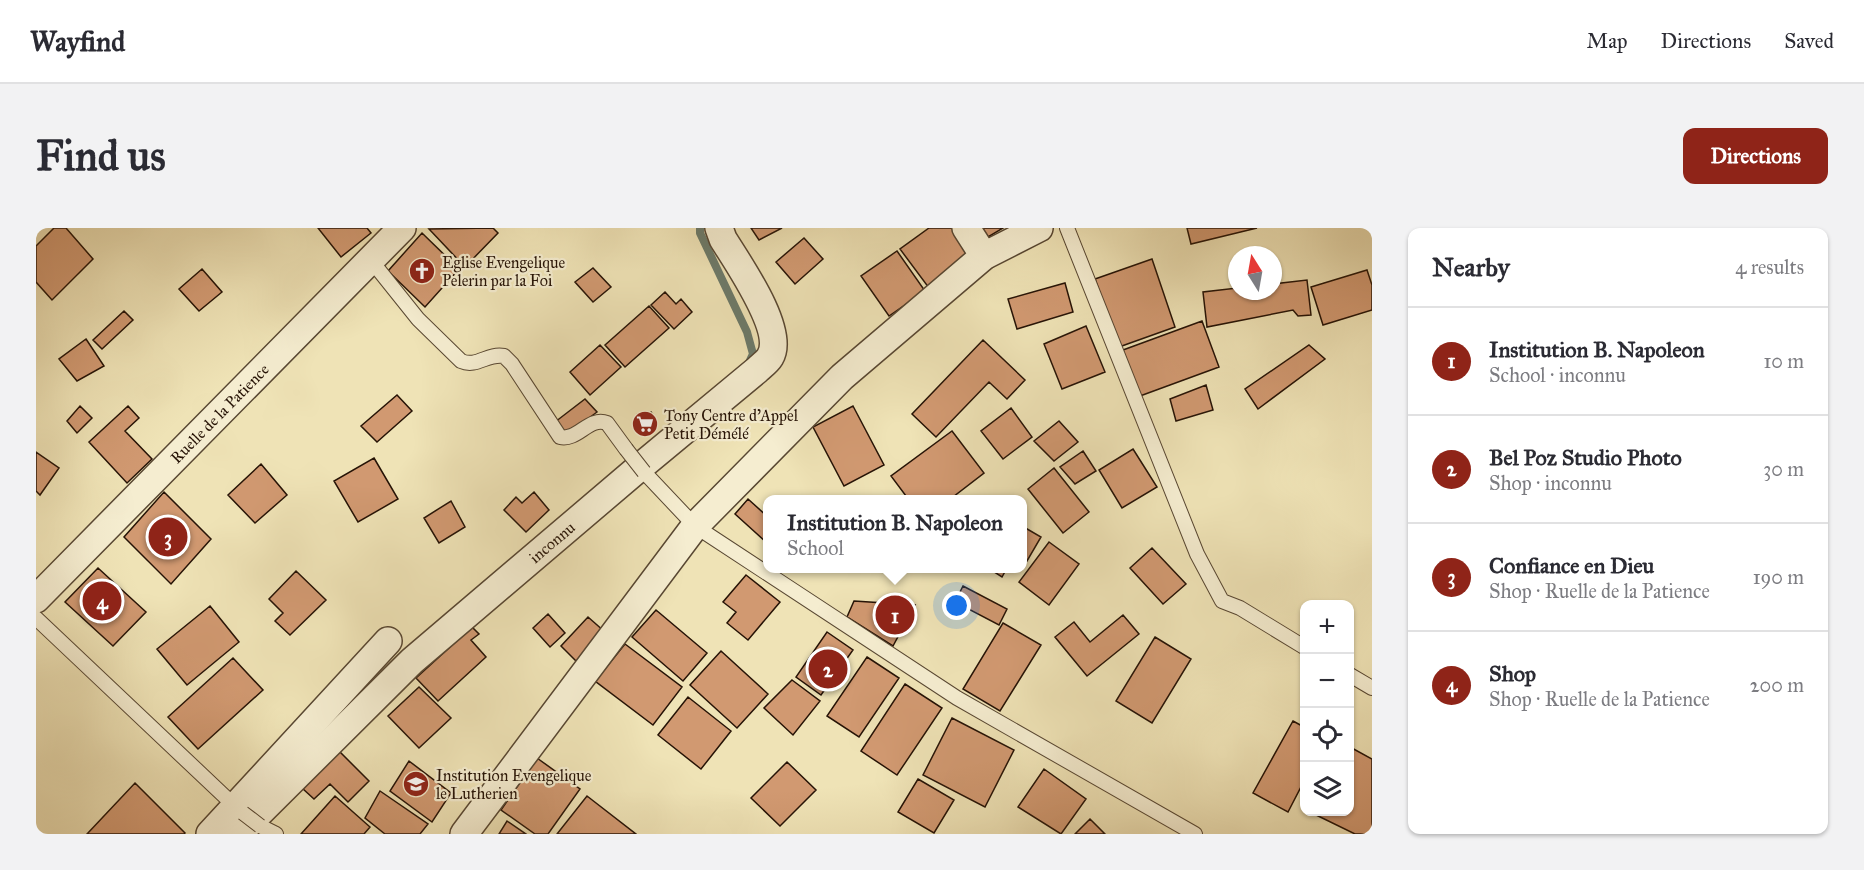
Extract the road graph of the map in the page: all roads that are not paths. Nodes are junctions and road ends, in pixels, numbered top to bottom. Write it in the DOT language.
graph roads {
  1 [pos="402,228"];
  2 [pos="719,228"];
  3 [pos="966,228"];
  4 [pos="1039,228"];
  5 [pos="1068,228"];
  6 [pos="984,256"];
  7 [pos="370,260"];
  8 [pos="695,526"];
  9 [pos="763,571"];
  10 [pos="767,573"];
  11 [pos="36,598"];
  12 [pos="36,618"];
  13 [pos="388,641"];
  14 [pos="1300,644"];
  15 [pos="1354,677"];
  16 [pos="1372,688"];
  17 [pos="244,820"];
  18 [pos="210,834"];
  19 [pos="276,834"];
  20 [pos="465,834"];
  21 [pos="1194,834"];
  1 -- 7 [label="street, Ruelle de la Patience"];
  2 -- 17 [label="street, inconnu"];
  3 -- 6 [label="street"];
  4 -- 6 [label="street"];
  5 -- 14 [label="lane"];
  6 -- 8 [label="street"];
  7 -- 8 [label="lane, bridge"];
  7 -- 11 [label="street, Ruelle de la Patience"];
  8 -- 9 [label="lane"];
  8 -- 20 [label="street"];
  10 -- 21 [label="lane"];
  12 -- 17 [label="lane"];
  13 -- 17 [label="street, inconnu"];
  15 -- 16 [label="lane"];
  17 -- 18 [label="street, inconnu"];
  17 -- 19 [label="lane"];
}
